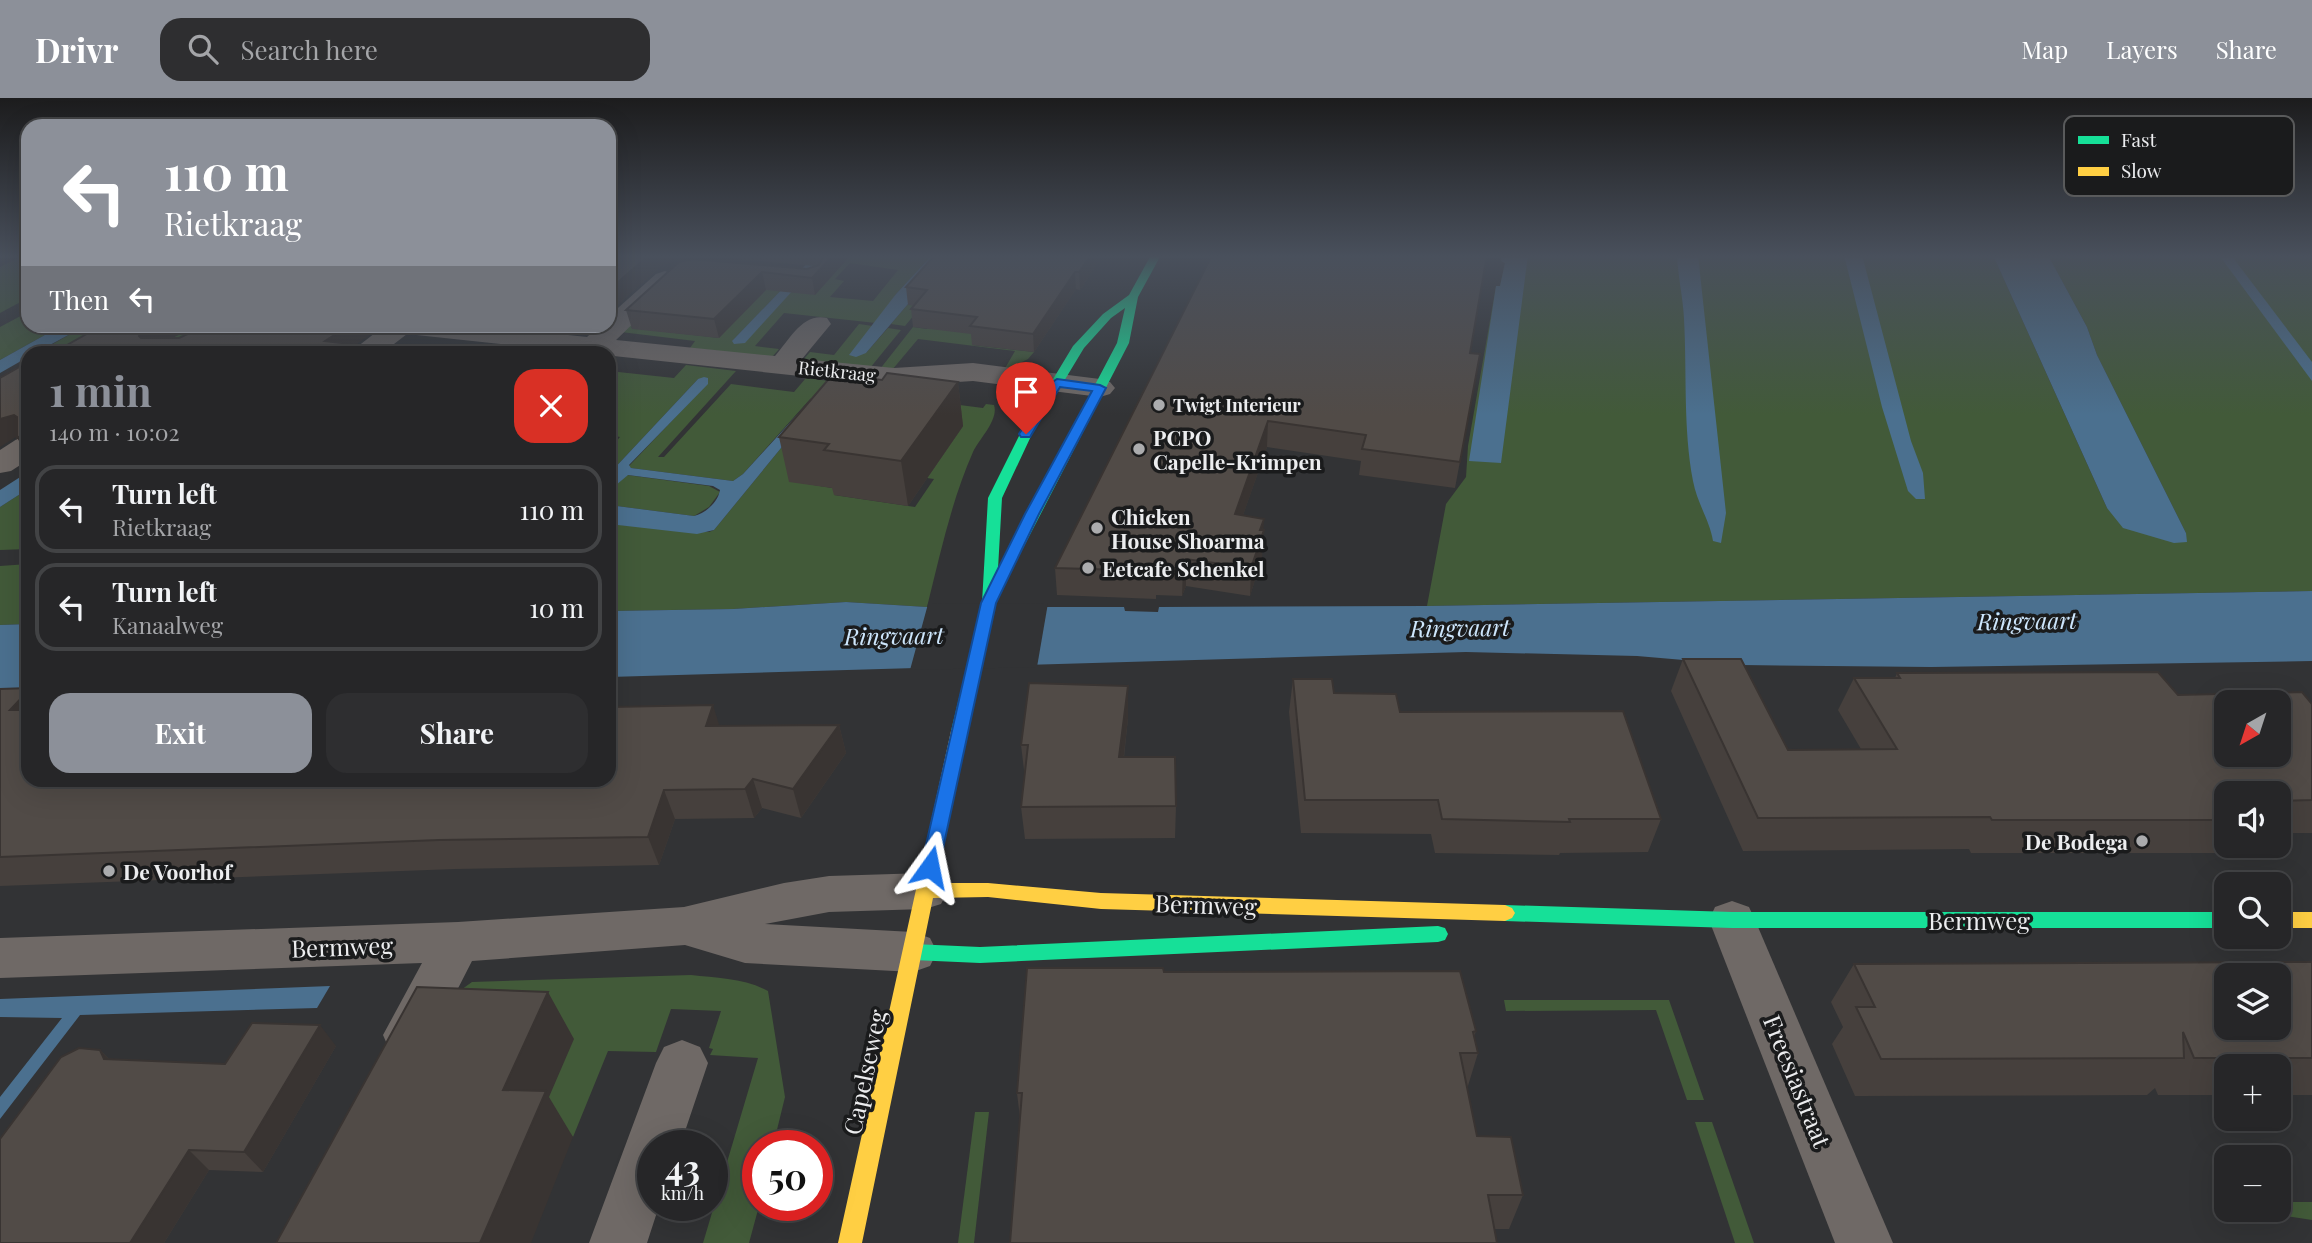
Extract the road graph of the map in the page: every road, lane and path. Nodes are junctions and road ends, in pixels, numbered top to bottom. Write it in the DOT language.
graph roads {
  1 [pos="633,308"];
  2 [pos="1119,308"];
  3 [pos="1131,308"];
  4 [pos="616,324"];
  5 [pos="817,324"];
  6 [pos="391,333"];
  7 [pos="462,333"];
  8 [pos="606,333"];
  9 [pos="373,346"];
  10 [pos="564,346"];
  11 [pos="591,346"];
  12 [pos="616,351"];
  13 [pos="782,365"];
  14 [pos="1057,383"];
  15 [pos="1100,388"];
  16 [pos="21,450"];
  17 [pos="0,464"];
  18 [pos="989,603"];
  19 [pos="925,891"];
  20 [pos="1732,920"];
  21 [pos="2214,920"];
  22 [pos="2291,920"];
  23 [pos="2312,920"];
  24 [pos="684,926"];
  25 [pos="1523,930"];
  26 [pos="1454,933"];
  27 [pos="458,942"];
  28 [pos="913,952"];
  29 [pos="0,958"];
  30 [pos="681,1063"];
  31 [pos="386,1075"];
  32 [pos="618,1243"];
  33 [pos="850,1243"];
  34 [pos="1864,1243"];
  1 -- 4 [label="street"];
  2 -- 14 [label="main road"];
  3 -- 15 [label="main road"];
  5 -- 13 [label="street, Rietkraag"];
  6 -- 9 [label="street"];
  7 -- 10 [label="street, Rietkraag"];
  8 -- 11 [label="street"];
  12 -- 13 [label="street, Rietkraag"];
  13 -- 14 [label="street, Rietkraag"];
  14 -- 15 [label="street, Rietkraag"];
  14 -- 18 [label="main road"];
  15 -- 18 [label="main road"];
  16 -- 17 [label="street"];
  18 -- 19 [label="main road, Capelseweg"];
  19 -- 20 [label="main road, Bermweg"];
  19 -- 24 [label="street, Bermweg"];
  19 -- 28 [label="main road, Capelseweg"];
  20 -- 21 [label="main road, Bermweg"];
  20 -- 25 [label="main road, Bermweg"];
  20 -- 34 [label="street, Freesiastraat"];
  22 -- 23 [label="main road"];
  24 -- 27 [label="street, Bermweg"];
  24 -- 28 [label="street, Bermweg"];
  26 -- 28 [label="main road, Bermweg"];
  27 -- 29 [label="street, Bermweg"];
  27 -- 31 [label="street"];
  28 -- 33 [label="main road, Capelseweg"];
  30 -- 32 [label="street"];
}
